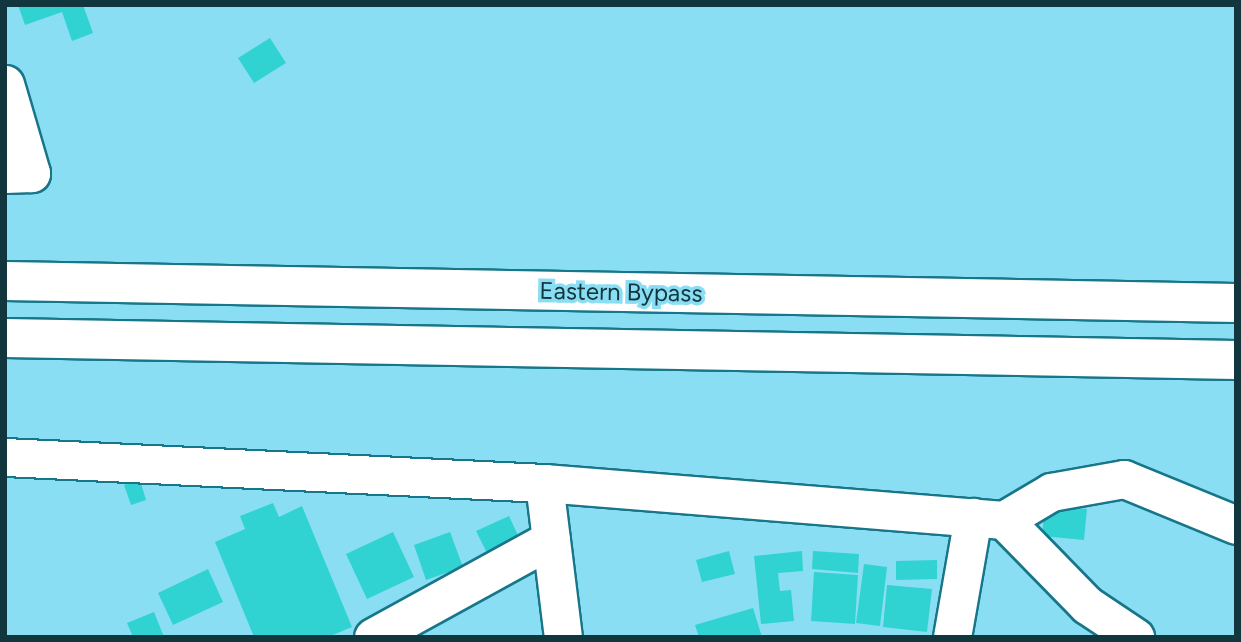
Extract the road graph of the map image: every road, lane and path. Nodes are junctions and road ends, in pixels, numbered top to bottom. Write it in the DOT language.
graph roads {
  1 [pos="5,84"];
  2 [pos="5,174"];
  3 [pos="5,281"];
  4 [pos="1236,303"];
  5 [pos="5,338"];
  6 [pos="1236,360"];
  7 [pos="5,457"];
  8 [pos="544,483"];
  9 [pos="988,518"];
  10 [pos="1236,525"];
  11 [pos="551,539"];
  12 [pos="373,637"];
  13 [pos="563,637"];
  14 [pos="952,637"];
  15 [pos="1135,637"];
  1 -- 2 [label="street"];
  3 -- 4 [label="highway, Eastern Bypass"];
  5 -- 6 [label="highway"];
  7 -- 8 [label="street"];
  8 -- 9 [label="street"];
  8 -- 11 [label="street"];
  9 -- 10 [label="street"];
  9 -- 14 [label="street"];
  9 -- 15 [label="street"];
  11 -- 12 [label="street"];
  11 -- 13 [label="street"];
}
